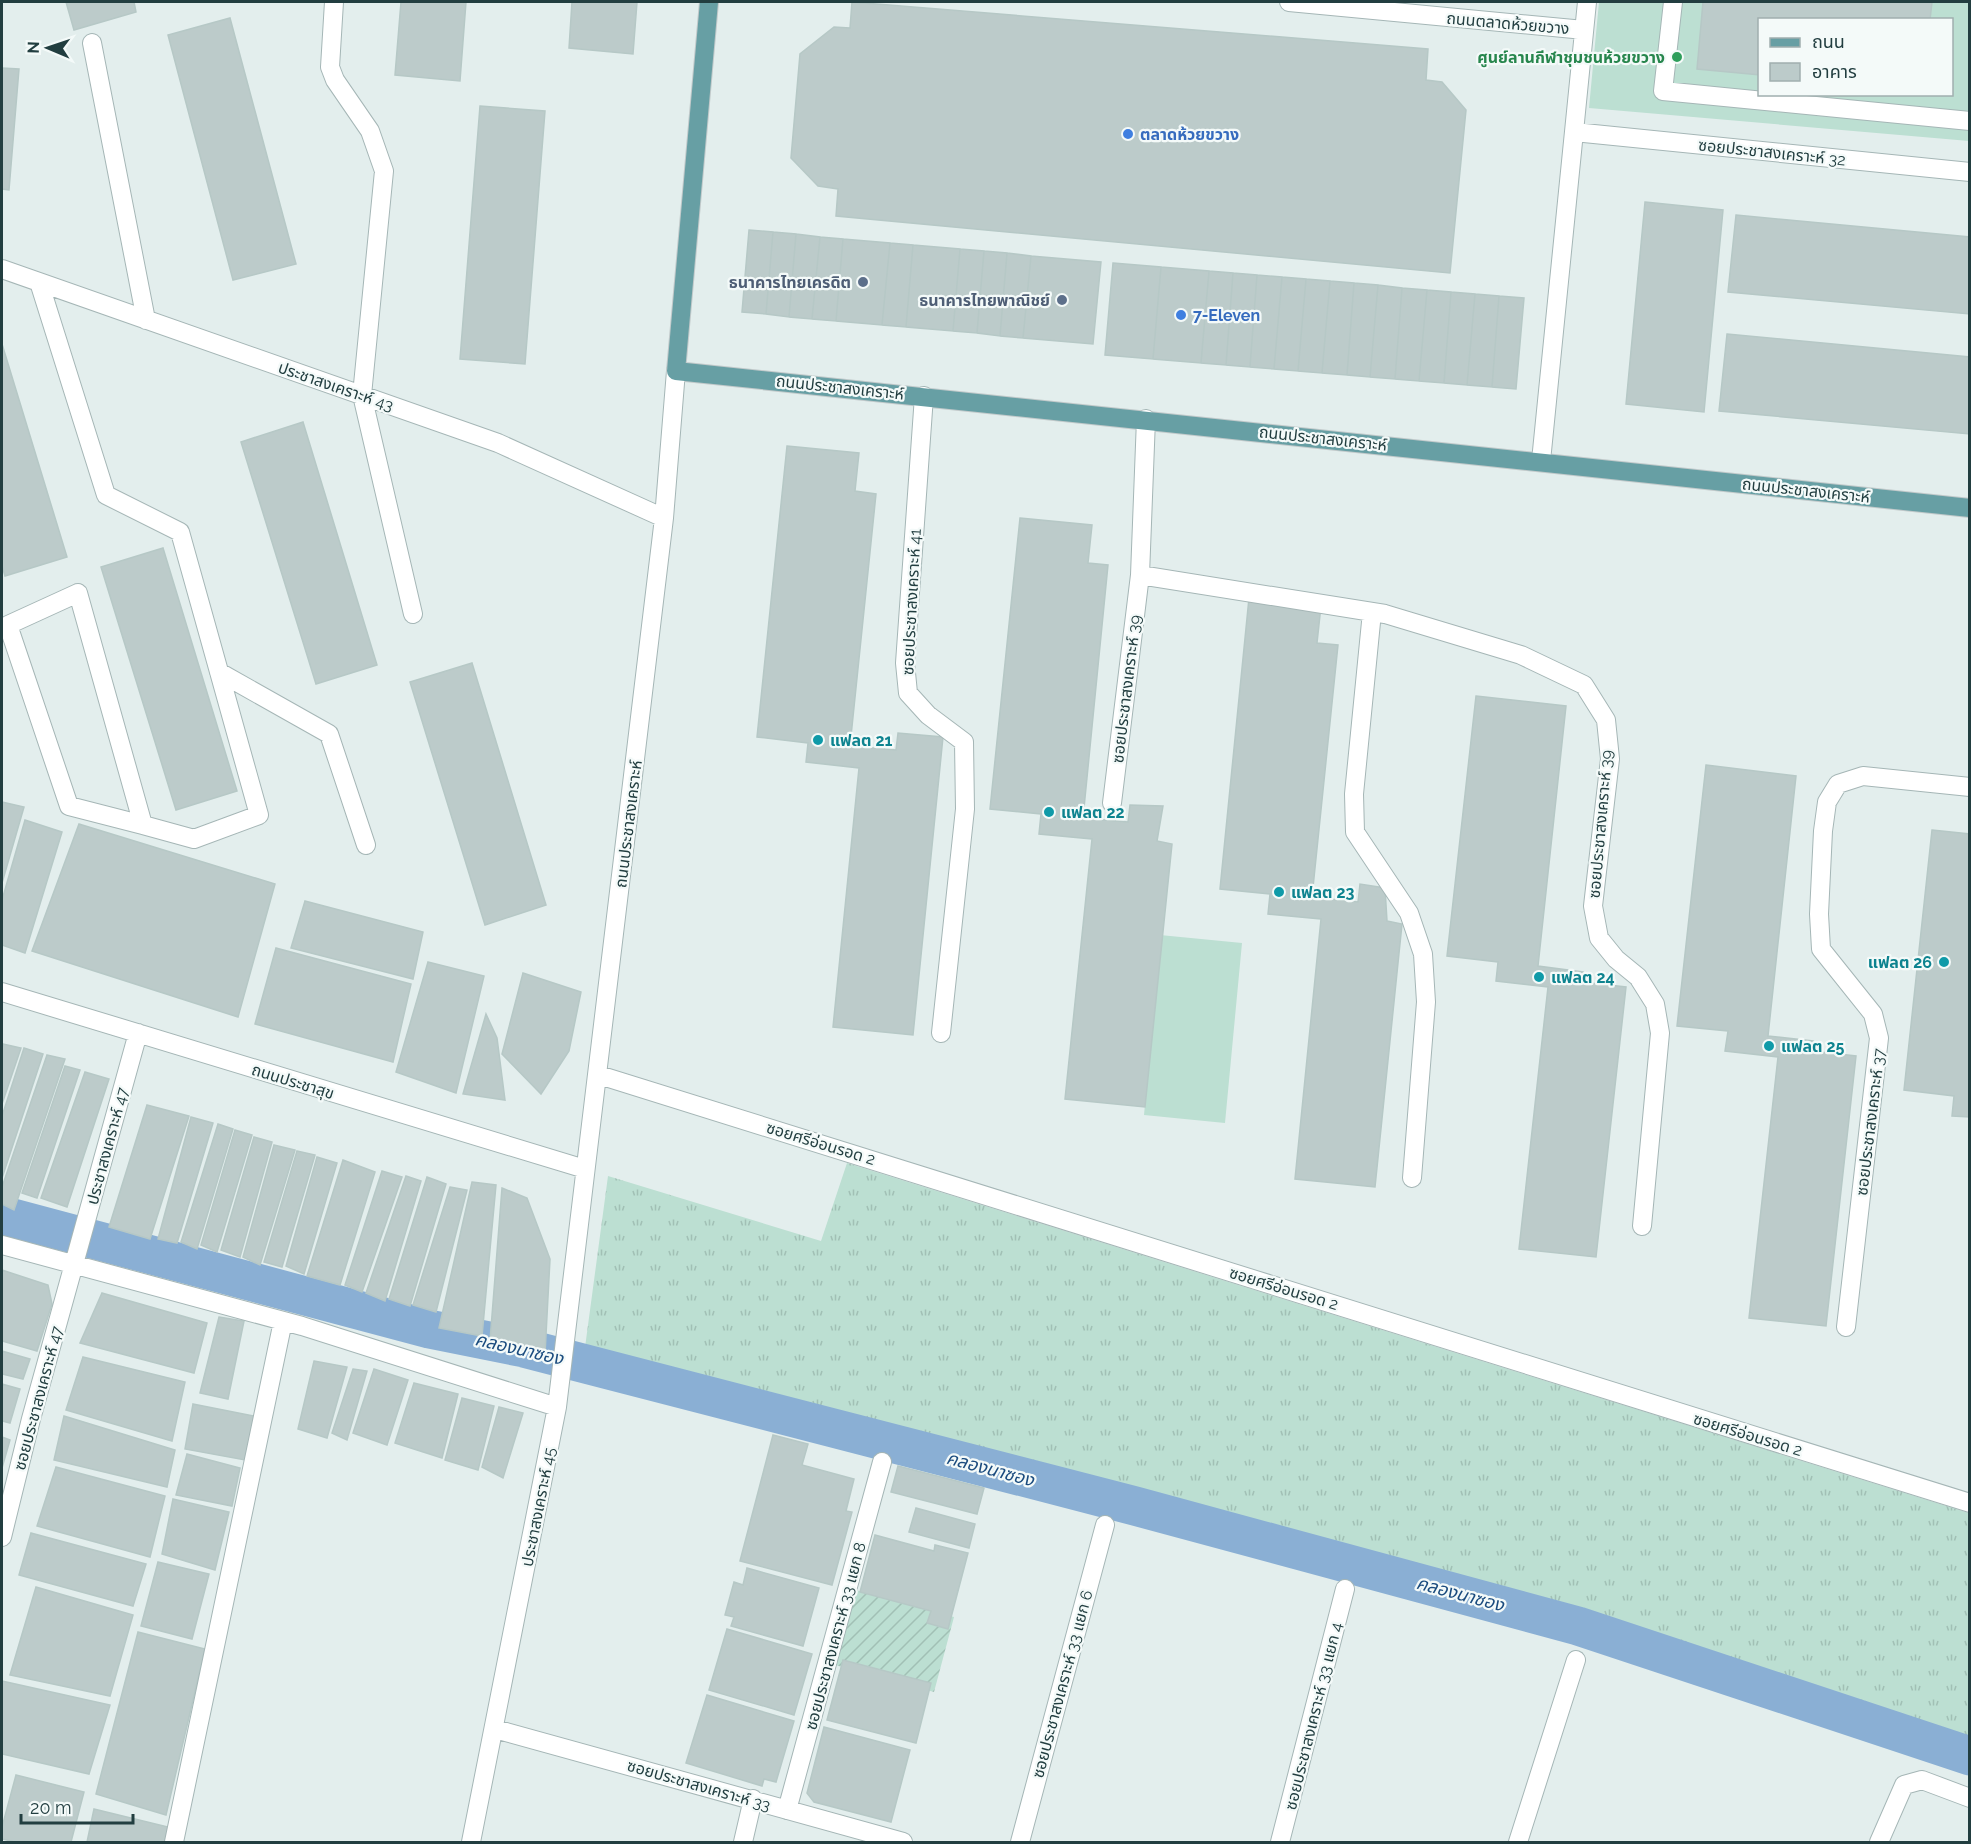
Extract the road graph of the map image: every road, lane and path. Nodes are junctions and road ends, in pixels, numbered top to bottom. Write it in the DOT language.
graph roads {
  1 [pos="322,2"];
  2 [pos="334,2"];
  3 [pos="710,2"];
  4 [pos="1289,2"];
  5 [pos="1587,2"];
  6 [pos="1674,2"];
  7 [pos="1584,30"];
  8 [pos="332,33"];
  9 [pos="92,43"];
  10 [pos="1970,121"];
  11 [pos="1574,132"];
  12 [pos="1970,172"];
  13 [pos="2,269"];
  14 [pos="39,282"];
  15 [pos="146,320"];
  16 [pos="676,371"];
  17 [pos="362,395"];
  18 [pos="924,396"];
  19 [pos="1146,419"];
  20 [pos="1541,461"];
  21 [pos="1970,508"];
  22 [pos="664,518"];
  23 [pos="1140,575"];
  24 [pos="1372,612"];
  25 [pos="413,614"];
  26 [pos="219,672"];
  27 [pos="1970,787"];
  28 [pos="1112,803"];
  29 [pos="142,825"];
  30 [pos="366,845"];
  31 [pos="2,992"];
  32 [pos="941,1032"];
  33 [pos="138,1033"];
  34 [pos="599,1075"];
  35 [pos="585,1169"];
  36 [pos="1412,1178"];
  37 [pos="1642,1226"];
  38 [pos="2,1245"];
  39 [pos="75,1262"];
  40 [pos="282,1321"];
  41 [pos="1846,1327"];
  42 [pos="557,1407"];
  43 [pos="882,1462"];
  44 [pos="1970,1503"];
  45 [pos="1105,1525"];
  46 [pos="2,1538"];
  47 [pos="1345,1589"];
  48 [pos="1576,1660"];
  49 [pos="495,1729"];
  50 [pos="1970,1798"];
  51 [pos="753,1799"];
  52 [pos="787,1810"];
  53 [pos="174,1842"];
  54 [pos="471,1842"];
  55 [pos="743,1842"];
  56 [pos="903,1842"];
  57 [pos="1020,1842"];
  58 [pos="1280,1842"];
  59 [pos="1518,1842"];
  60 [pos="1879,1842"];
  1 -- 8 [label="street"];
  2 -- 8 [label="street"];
  3 -- 16 [label="main road, ถนนประชาสงเคราะห์"];
  4 -- 7 [label="street, ถนนตลาดห้วยขวาง"];
  5 -- 7 [label="street"];
  6 -- 10 [label="street"];
  7 -- 11 [label="street"];
  8 -- 17 [label="street"];
  9 -- 15 [label="street"];
  11 -- 12 [label="street, ซอยประชาสงเคราะห์ 32"];
  11 -- 20 [label="street"];
  13 -- 14 [label="street, ประชาสงเคราะห์ 43"];
  14 -- 15 [label="street, ประชาสงเคราะห์ 43"];
  14 -- 26 [label="street"];
  15 -- 17 [label="street, ประชาสงเคราะห์ 43"];
  16 -- 18 [label="main road, ถนนประชาสงเคราะห์"];
  16 -- 22 [label="street, ถนนประชาสงเคราะห์"];
  17 -- 22 [label="street, ประชาสงเคราะห์ 43"];
  17 -- 25 [label="street"];
  18 -- 19 [label="main road, ถนนประชาสงเคราะห์"];
  18 -- 32 [label="street, ซอยประชาสงเคราะห์ 41"];
  19 -- 20 [label="main road, ถนนประชาสงเคราะห์"];
  19 -- 23 [label="street, ซอยประชาสงเคราะห์ 39"];
  20 -- 21 [label="main road, ถนนประชาสงเคราะห์"];
  22 -- 34 [label="street, ถนนประชาสงเคราะห์"];
  23 -- 24 [label="street, ซอยประชาสงเคราะห์ 39"];
  23 -- 28 [label="street, ซอยประชาสงเคราะห์ 39"];
  24 -- 36 [label="street"];
  24 -- 37 [label="street, ซอยประชาสงเคราะห์ 39"];
  26 -- 29 [label="street"];
  26 -- 30 [label="street"];
  27 -- 41 [label="street, ซอยประชาสงเคราะห์ 37"];
  29 -- 29 [label="street"];
  31 -- 33 [label="street, ถนนประชาสุข"];
  33 -- 35 [label="street, ถนนประชาสุข"];
  33 -- 39 [label="street, ประชาสงเคราะห์ 47"];
  34 -- 35 [label="street, ถนนประชาสงเคราะห์"];
  34 -- 44 [label="street, ซอยศรีอ่อนรอด 2"];
  35 -- 42 [label="street, ประชาสงเคราะห์ 45"];
  38 -- 39 [label="street"];
  39 -- 40 [label="street"];
  39 -- 46 [label="street, ซอยประชาสงเคราะห์ 47"];
  40 -- 42 [label="street"];
  40 -- 53 [label="street"];
  42 -- 49 [label="street, ประชาสงเคราะห์ 45"];
  43 -- 52 [label="street, ซอยประชาสงเคราะห์ 33 แยก 8"];
  45 -- 57 [label="street, ซอยประชาสงเคราะห์ 33 แยก 6"];
  47 -- 58 [label="street, ซอยประชาสงเคราะห์ 33 แยก 4"];
  48 -- 59 [label="street"];
  49 -- 51 [label="street, ซอยประชาสงเคราะห์ 33"];
  49 -- 54 [label="street, ประชาสงเคราะห์ 45"];
  50 -- 60 [label="street"];
  51 -- 52 [label="street, ซอยประชาสงเคราะห์ 33"];
  51 -- 55 [label="street"];
  52 -- 56 [label="street, ซอยประชาสงเคราะห์ 33"];
}
